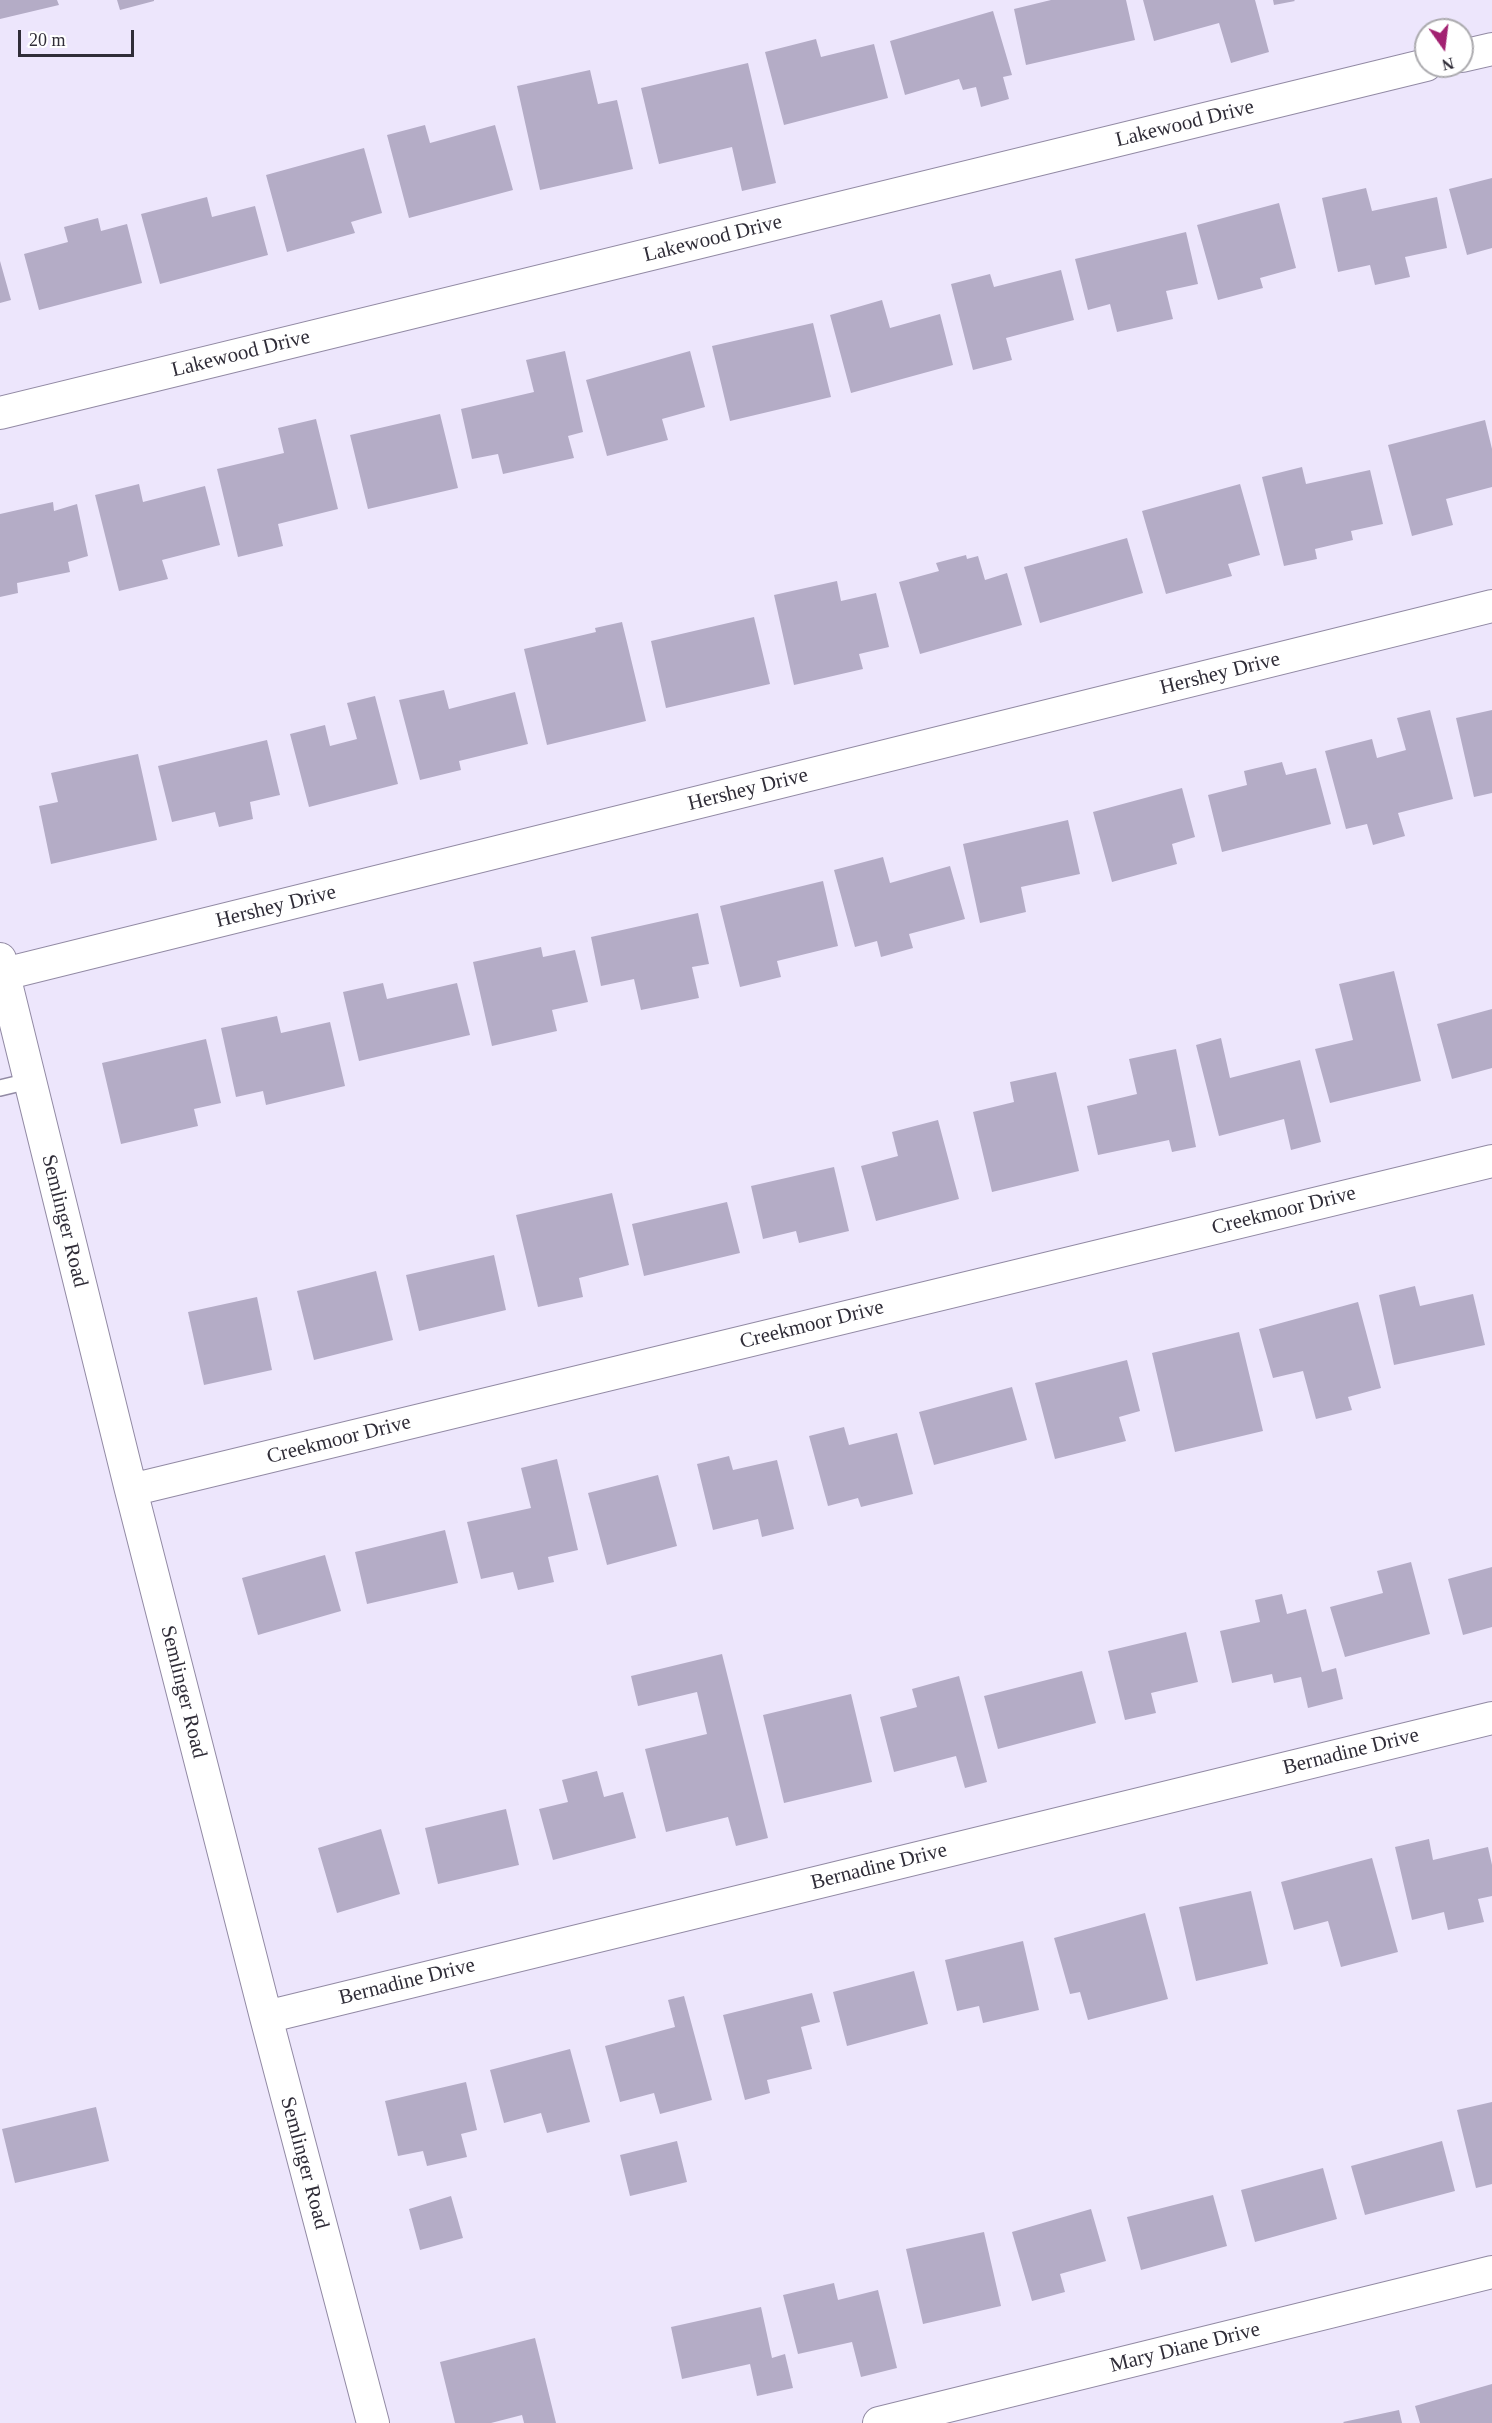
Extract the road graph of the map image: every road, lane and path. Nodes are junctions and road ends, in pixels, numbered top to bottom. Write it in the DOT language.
graph roads {
  1 [pos="1492,49"];
  2 [pos="1474,53"];
  3 [pos="1414,68"];
  4 [pos="0,413"];
  5 [pos="1492,606"];
  6 [pos="2,967"];
  7 [pos="14,1084"];
  8 [pos="1492,1161"];
  9 [pos="131,1490"];
  10 [pos="1492,1718"];
  11 [pos="266,2017"];
  12 [pos="1492,2272"];
  13 [pos="373,2423"];
  14 [pos="879,2423"];
  1 -- 2 [label="street"];
  3 -- 4 [label="street, Lakewood Drive"];
  5 -- 6 [label="street, Hershey Drive"];
  6 -- 7 [label="street, Semlinger Road"];
  7 -- 9 [label="street, Semlinger Road"];
  8 -- 9 [label="street, Creekmoor Drive"];
  9 -- 11 [label="street, Semlinger Road"];
  10 -- 11 [label="street, Bernadine Drive"];
  11 -- 13 [label="street, Semlinger Road"];
  12 -- 14 [label="street, Mary Diane Drive"];
}
